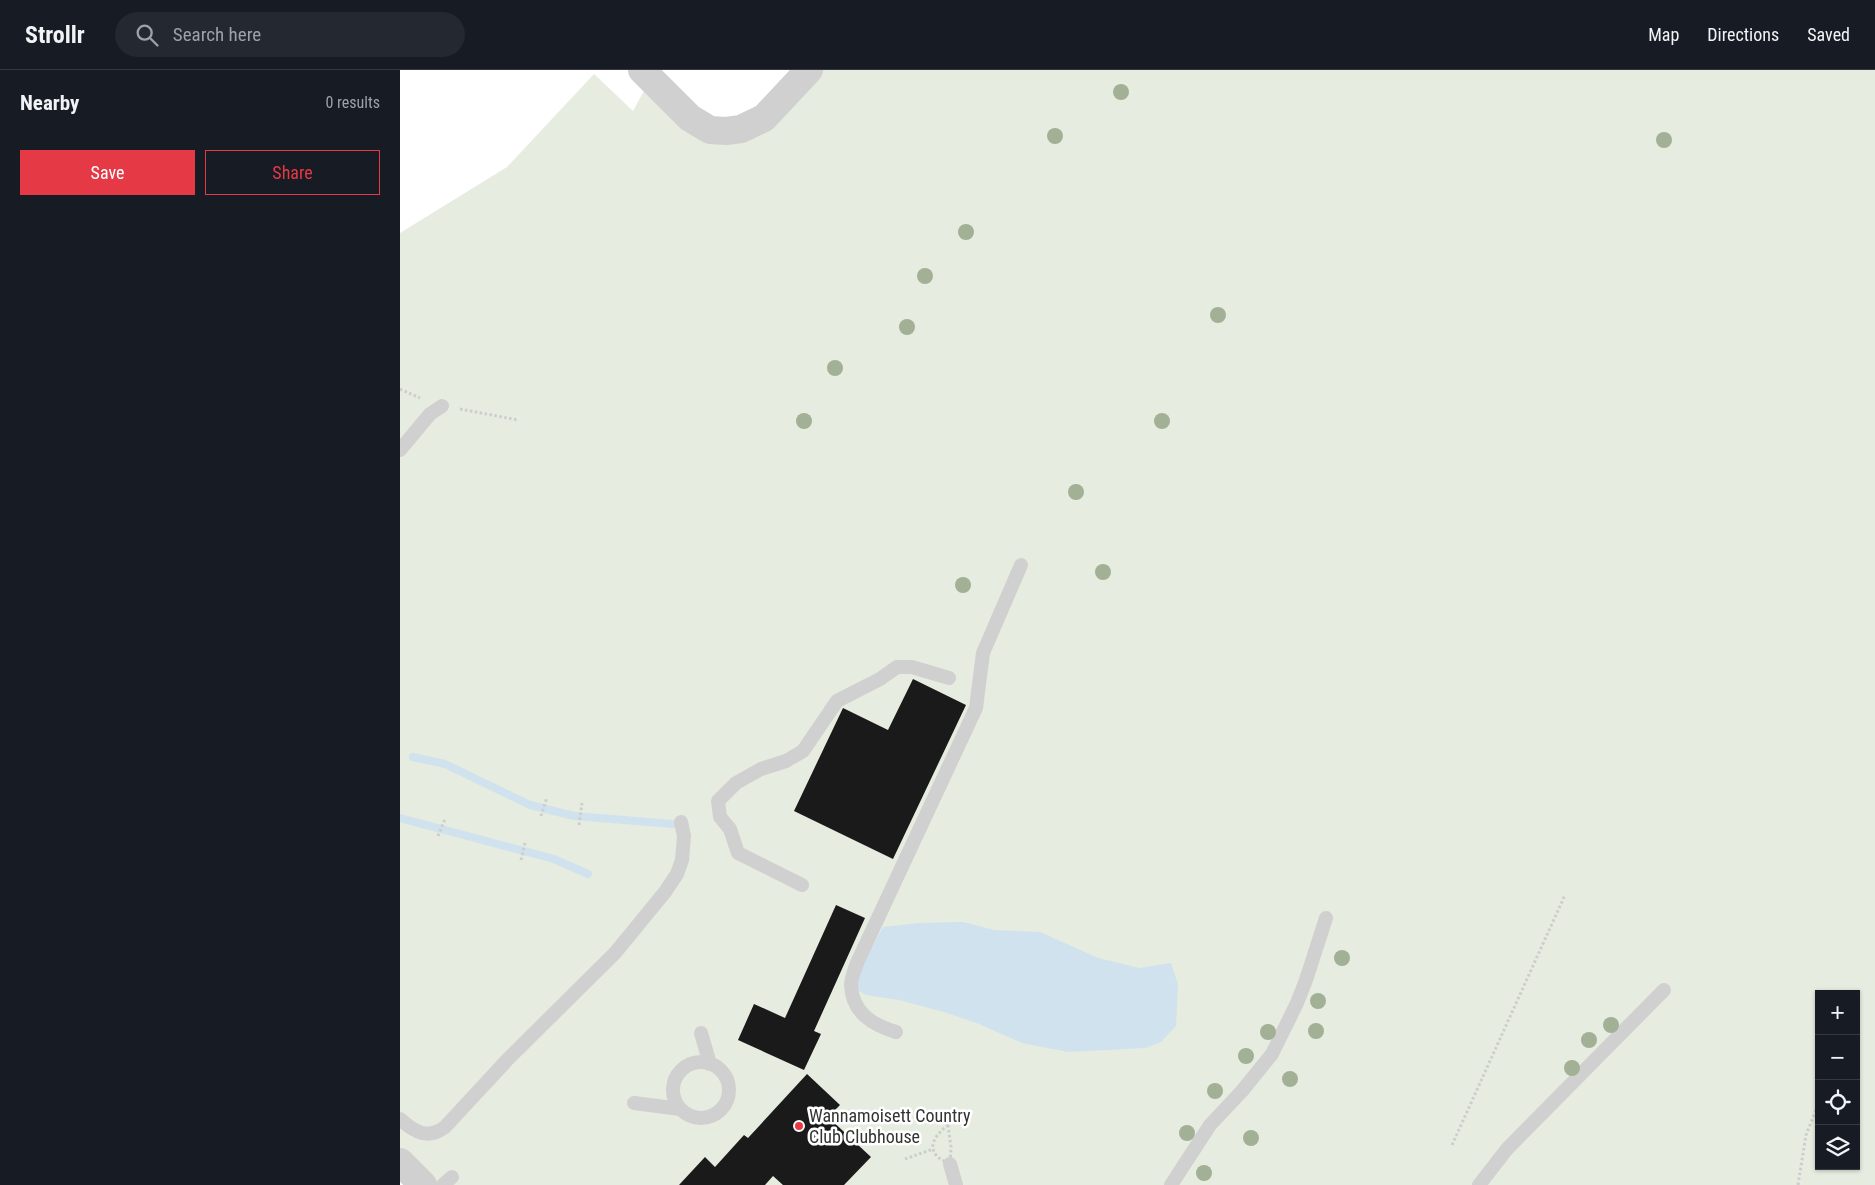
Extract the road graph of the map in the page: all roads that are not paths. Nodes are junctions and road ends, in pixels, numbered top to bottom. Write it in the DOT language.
graph roads {
  1 [pos="642,70"];
  2 [pos="809,70"];
  3 [pos="442,406"];
  4 [pos="400,450"];
  5 [pos="1021,565"];
  6 [pos="949,678"];
  7 [pos="681,822"];
  8 [pos="802,886"];
  9 [pos="1326,918"];
  10 [pos="1664,990"];
  11 [pos="896,1032"];
  12 [pos="701,1033"];
  13 [pos="710,1064"];
  14 [pos="634,1103"];
  15 [pos="680,1109"];
  16 [pos="400,1119"];
  17 [pos="400,1162"];
  18 [pos="950,1164"];
  19 [pos="423,1185"];
  20 [pos="956,1185"];
  21 [pos="1171,1185"];
  22 [pos="1479,1185"];
  1 -- 2 [label="street"];
  3 -- 4 [label="lane"];
  5 -- 11 [label="lane"];
  6 -- 8 [label="lane"];
  7 -- 16 [label="lane"];
  9 -- 21 [label="lane"];
  10 -- 22 [label="lane"];
  12 -- 13 [label="lane"];
  13 -- 15 [label="lane"];
  13 -- 15 [label="lane"];
  14 -- 15 [label="lane"];
  17 -- 19 [label="street"];
  18 -- 20 [label="lane"];
}
